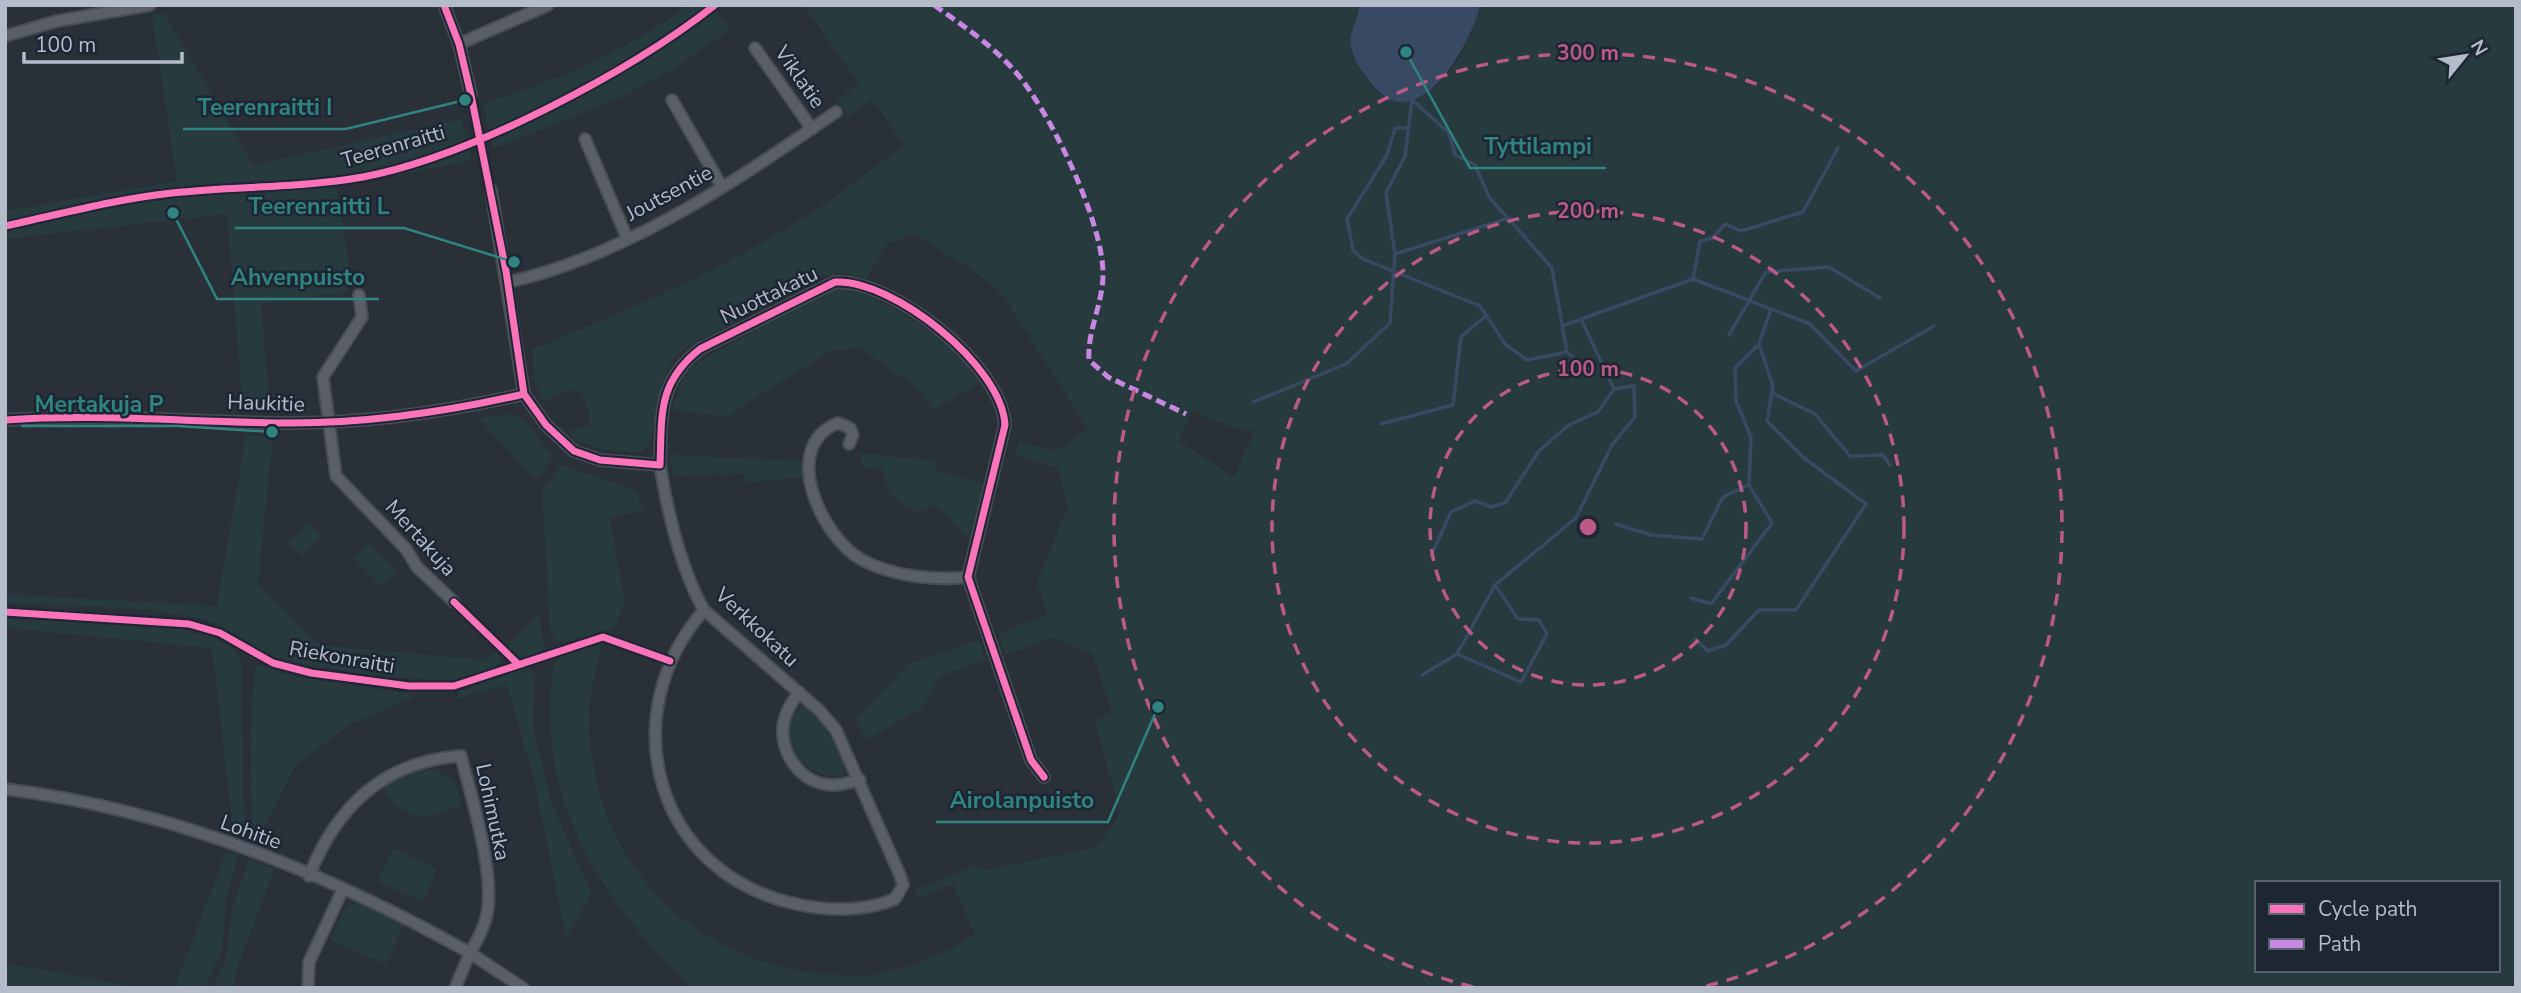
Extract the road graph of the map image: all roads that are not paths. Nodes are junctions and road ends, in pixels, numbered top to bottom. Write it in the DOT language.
graph roads {
  1 [pos="150,5"];
  2 [pos="444,5"];
  3 [pos="548,5"];
  4 [pos="5,36"];
  5 [pos="459,44"];
  6 [pos="755,48"];
  7 [pos="471,95"];
  8 [pos="672,100"];
  9 [pos="836,112"];
  10 [pos="812,129"];
  11 [pos="585,139"];
  12 [pos="722,187"];
  13 [pos="491,190"];
  14 [pos="627,237"];
  15 [pos="508,282"];
  16 [pos="359,295"];
  17 [pos="524,394"];
  18 [pos="5,420"];
  19 [pos="330,421"];
  20 [pos="849,444"];
  21 [pos="660,465"];
  22 [pos="968,577"];
  23 [pos="454,602"];
  24 [pos="704,610"];
  25 [pos="799,692"];
  26 [pos="1044,777"];
  27 [pos="860,780"];
  28 [pos="5,789"];
  29 [pos="309,876"];
  30 [pos="342,889"];
  31 [pos="470,953"];
  32 [pos="308,988"];
  33 [pos="455,988"];
  34 [pos="523,988"];
  1 -- 4 [label="street"];
  2 -- 5 [label="street"];
  3 -- 5 [label="street"];
  5 -- 7 [label="street"];
  6 -- 10 [label="street, Viklatie"];
  8 -- 12 [label="street"];
  9 -- 10 [label="street, Joutsentie"];
  10 -- 12 [label="street, Joutsentie"];
  11 -- 14 [label="street"];
  12 -- 14 [label="street, Joutsentie"];
  13 -- 15 [label="street"];
  14 -- 15 [label="street, Joutsentie"];
  15 -- 17 [label="street"];
  16 -- 19 [label="street, Mertakuja"];
  17 -- 19 [label="street, Haukitie"];
  17 -- 21 [label="street"];
  18 -- 19 [label="street, Haukitie"];
  19 -- 23 [label="street, Mertakuja"];
  20 -- 22 [label="street"];
  21 -- 22 [label="street, Nuottakatu"];
  21 -- 24 [label="street, Verkkokatu"];
  22 -- 26 [label="street"];
  24 -- 25 [label="street, Verkkokatu"];
  24 -- 27 [label="street, Verkkokatu"];
  25 -- 27 [label="street, Verkkokatu"];
  25 -- 27 [label="street, Verkkokatu"];
  28 -- 29 [label="street, Lohitie"];
  29 -- 30 [label="street, Lohitie"];
  29 -- 31 [label="street, Lohimutka"];
  30 -- 31 [label="street, Lohitie"];
  30 -- 32 [label="street"];
  31 -- 33 [label="street"];
  31 -- 34 [label="street, Lohitie"];
}
